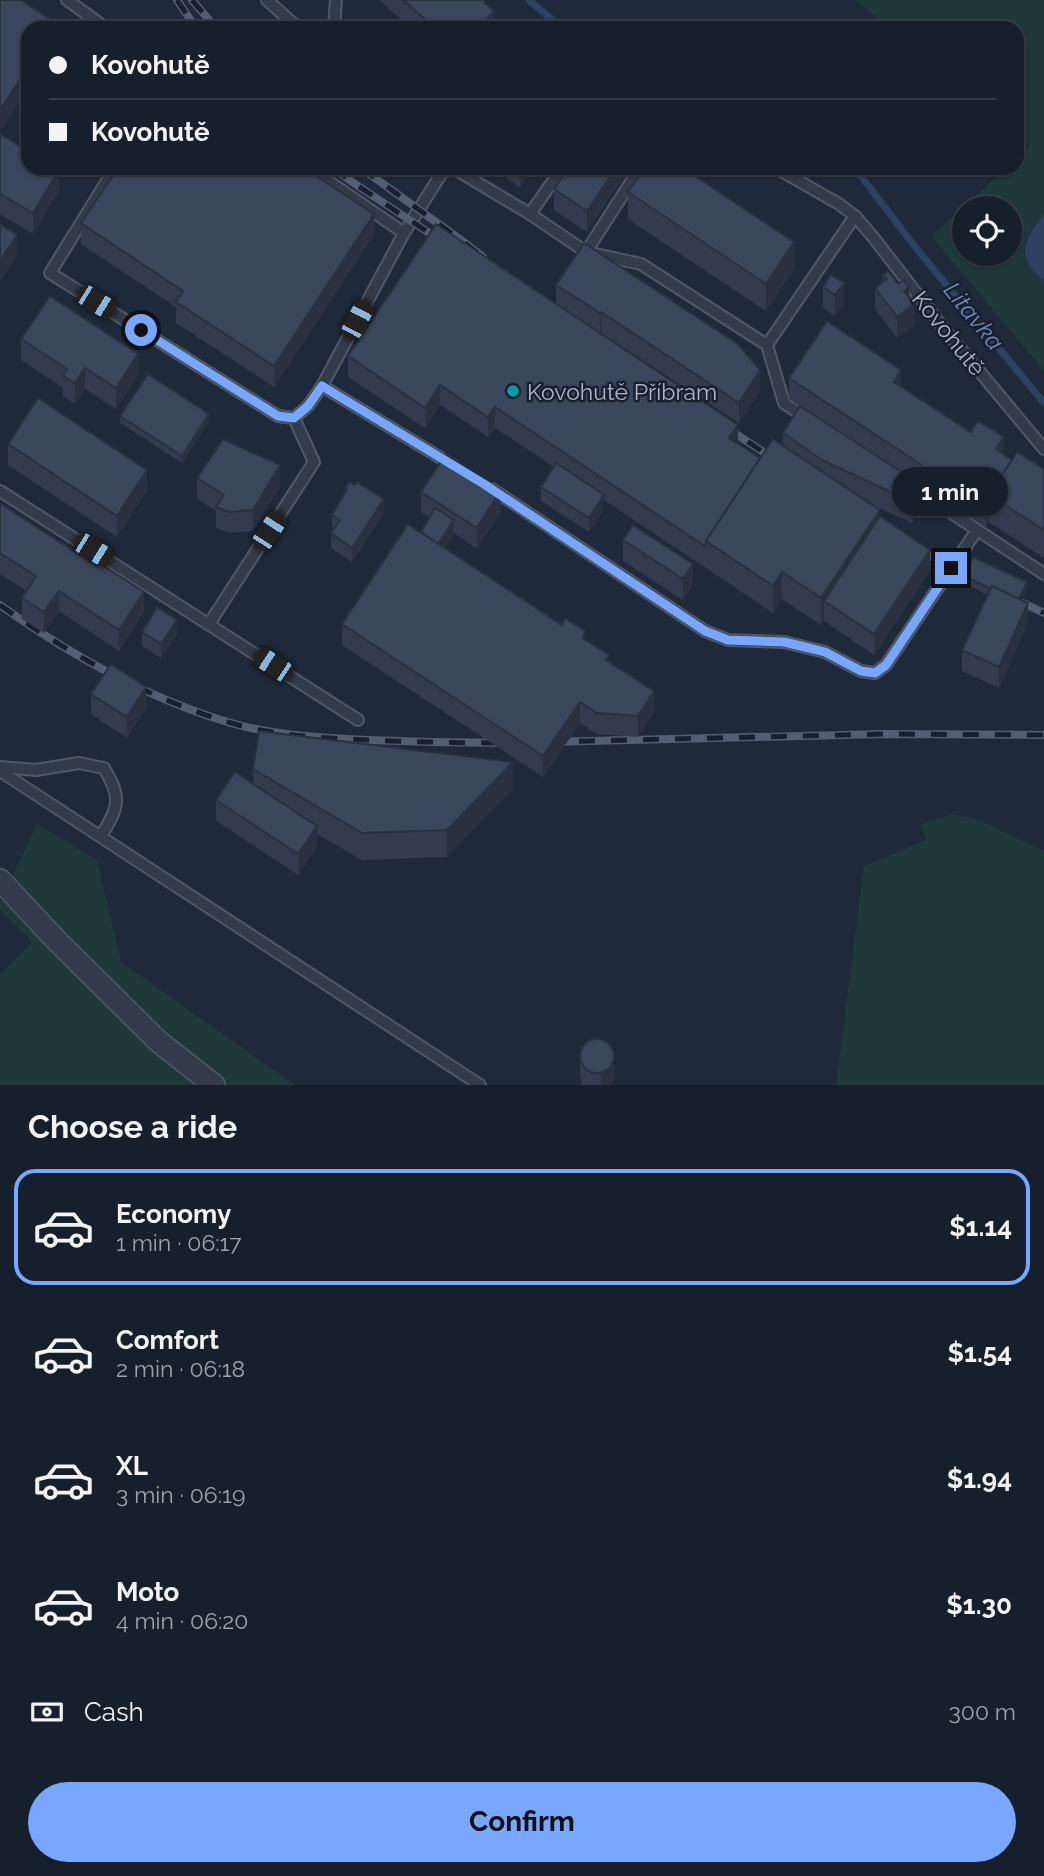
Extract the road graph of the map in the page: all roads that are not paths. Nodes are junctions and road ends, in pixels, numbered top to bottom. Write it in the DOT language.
graph roads {
  1 [pos="66,0"];
  2 [pos="267,0"];
  3 [pos="336,0"];
  4 [pos="96,21"];
  5 [pos="290,21"];
  6 [pos="334,21"];
  7 [pos="111,175"];
  8 [pos="319,175"];
  9 [pos="441,175"];
  10 [pos="465,175"];
  11 [pos="557,175"];
  12 [pos="636,175"];
  13 [pos="788,175"];
  14 [pos="530,214"];
  15 [pos="855,216"];
  16 [pos="404,233"];
  17 [pos="586,252"];
  18 [pos="767,345"];
  19 [pos="322,386"];
  20 [pos="294,418"];
  21 [pos="818,426"];
  22 [pos="1044,449"];
  23 [pos="461,470"];
  24 [pos="897,478"];
  25 [pos="484,484"];
  26 [pos="0,491"];
  27 [pos="977,530"];
  28 [pos="1044,574"];
  29 [pos="209,624"];
  30 [pos="358,720"];
  31 [pos="0,769"];
  32 [pos="101,836"];
  33 [pos="0,880"];
  34 [pos="214,1085"];
  35 [pos="480,1085"];
  1 -- 4 [label="lane"];
  2 -- 5 [label="lane"];
  3 -- 6 [label="lane"];
  7 -- 20 [label="lane"];
  8 -- 16 [label="lane"];
  9 -- 16 [label="lane"];
  10 -- 14 [label="lane"];
  11 -- 14 [label="lane"];
  12 -- 17 [label="lane"];
  13 -- 15 [label="lane, Kovohutě"];
  14 -- 17 [label="lane"];
  15 -- 18 [label="lane"];
  15 -- 22 [label="lane, Kovohutě"];
  16 -- 19 [label="lane"];
  17 -- 18 [label="lane"];
  18 -- 21 [label="lane"];
  19 -- 20 [label="lane"];
  19 -- 23 [label="lane"];
  20 -- 29 [label="lane"];
  24 -- 27 [label="lane"];
  25 -- 27 [label="lane"];
  26 -- 29 [label="lane"];
  27 -- 28 [label="lane"];
  29 -- 30 [label="lane"];
  31 -- 32 [label="lane"];
  31 -- 32 [label="lane"];
  32 -- 35 [label="lane"];
  33 -- 34 [label="street"];
}
